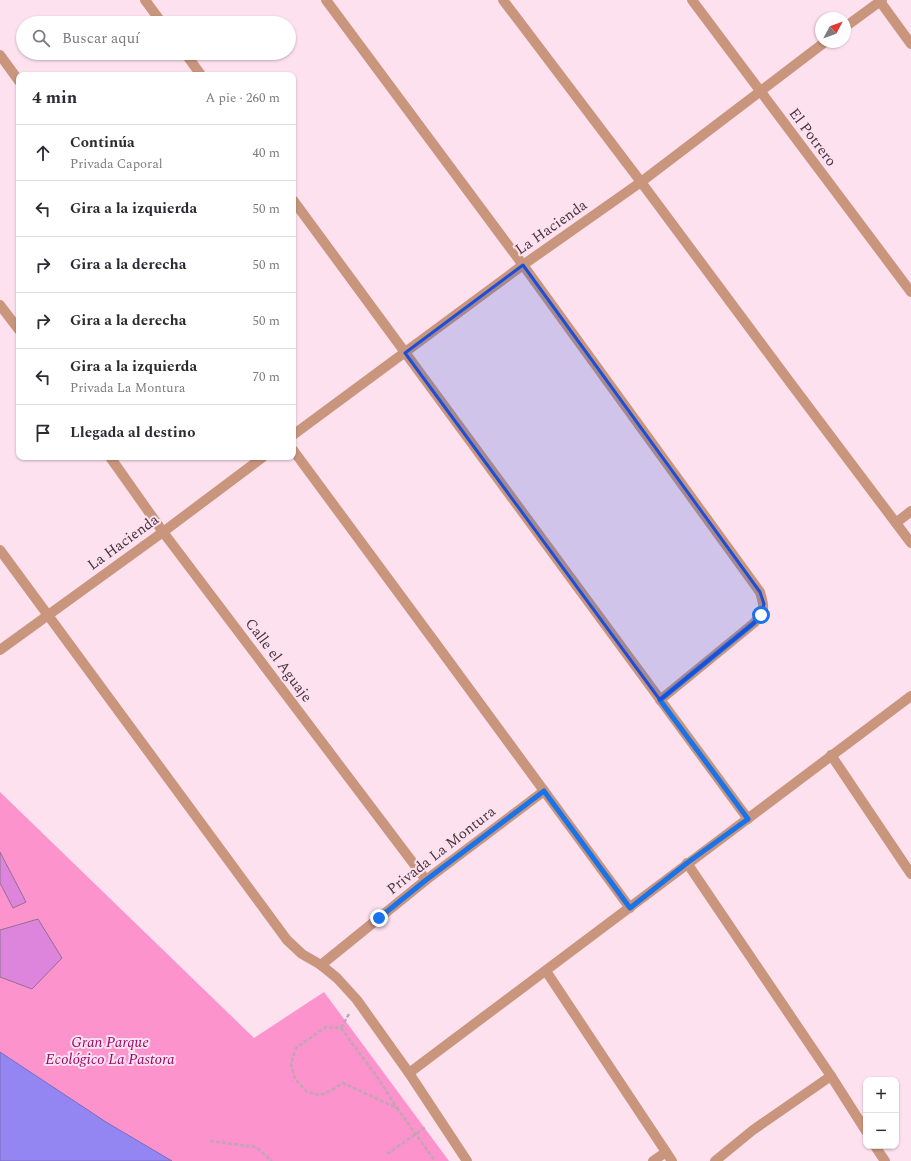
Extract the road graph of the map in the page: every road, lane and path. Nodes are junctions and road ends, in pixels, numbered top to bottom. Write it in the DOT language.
graph roads {
  1 [pos="145,0"];
  2 [pos="326,0"];
  3 [pos="503,0"];
  4 [pos="692,0"];
  5 [pos="880,1"];
  6 [pos="157,16"];
  7 [pos="851,23"];
  8 [pos="911,44"];
  9 [pos="817,48"];
  10 [pos="0,55"];
  11 [pos="189,60"];
  12 [pos="199,72"];
  13 [pos="16,76"];
  14 [pos="760,92"];
  15 [pos="642,182"];
  16 [pos="296,204"];
  17 [pos="523,265"];
  18 [pos="911,292"];
  19 [pos="0,305"];
  20 [pos="16,326"];
  21 [pos="405,353"];
  22 [pos="296,433"];
  23 [pos="296,454"];
  24 [pos="112,460"];
  25 [pos="259,460"];
  26 [pos="911,512"];
  27 [pos="896,523"];
  28 [pos="163,532"];
  29 [pos="911,543"];
  30 [pos="0,550"];
  31 [pos="48,615"];
  32 [pos="0,650"];
  33 [pos="911,696"];
  34 [pos="660,700"];
  35 [pos="830,755"];
  36 [pos="544,791"];
  37 [pos="748,819"];
  38 [pos="687,863"];
  39 [pos="911,874"];
  40 [pos="426,880"];
  41 [pos="630,908"];
  42 [pos="321,965"];
  43 [pos="546,971"];
  44 [pos="357,1000"];
  45 [pos="341,1028"];
  46 [pos="409,1073"];
  47 [pos="830,1076"];
  48 [pos="397,1108"];
  49 [pos="439,1118"];
  50 [pos="863,1127"];
  51 [pos="416,1133"];
  52 [pos="210,1141"];
  53 [pos="877,1149"];
  54 [pos="387,1154"];
  55 [pos="669,1157"];
  56 [pos="272,1161"];
  57 [pos="435,1161"];
  58 [pos="467,1161"];
  59 [pos="653,1161"];
  60 [pos="714,1161"];
  61 [pos="885,1161"];
  1 -- 6 [label="street"];
  2 -- 17 [label="street"];
  3 -- 15 [label="street"];
  4 -- 14 [label="street, El Potrero"];
  5 -- 7 [label="street"];
  5 -- 8 [label="street"];
  9 -- 14 [label="street, La Hacienda"];
  10 -- 13 [label="street"];
  11 -- 12 [label="street"];
  14 -- 15 [label="street, La Hacienda"];
  14 -- 18 [label="street, El Potrero"];
  15 -- 17 [label="street, La Hacienda"];
  15 -- 27 [label="street"];
  16 -- 21 [label="street"];
  17 -- 21 [label="street, La Hacienda"];
  17 -- 34 [label="street"];
  19 -- 20 [label="street"];
  21 -- 22 [label="street, La Hacienda"];
  21 -- 34 [label="street"];
  23 -- 36 [label="street"];
  24 -- 28 [label="street, Calle el Aguaje"];
  25 -- 28 [label="street, La Hacienda"];
  26 -- 27 [label="street"];
  27 -- 29 [label="street"];
  28 -- 31 [label="street, La Hacienda"];
  28 -- 40 [label="street, Calle el Aguaje"];
  30 -- 31 [label="street"];
  31 -- 32 [label="street, La Hacienda"];
  31 -- 42 [label="street"];
  33 -- 35 [label="street"];
  34 -- 37 [label="street"];
  35 -- 37 [label="street"];
  35 -- 39 [label="street"];
  36 -- 40 [label="street, Privada La Montura"];
  36 -- 41 [label="street"];
  37 -- 38 [label="street"];
  38 -- 41 [label="street"];
  38 -- 47 [label="street"];
  40 -- 42 [label="street, Privada La Montura"];
  41 -- 43 [label="street"];
  42 -- 44 [label="street"];
  43 -- 46 [label="street"];
  43 -- 55 [label="street"];
  44 -- 45 [label="path"];
  44 -- 46 [label="street"];
  45 -- 48 [label="path"];
  45 -- 48 [label="path"];
  46 -- 49 [label="street"];
  47 -- 50 [label="street"];
  47 -- 60 [label="street"];
  48 -- 51 [label="path"];
  49 -- 51 [label="path"];
  49 -- 58 [label="street"];
  51 -- 54 [label="path"];
  51 -- 57 [label="path"];
  52 -- 56 [label="path"];
  53 -- 61 [label="street"];
  55 -- 59 [label="street"];
}
